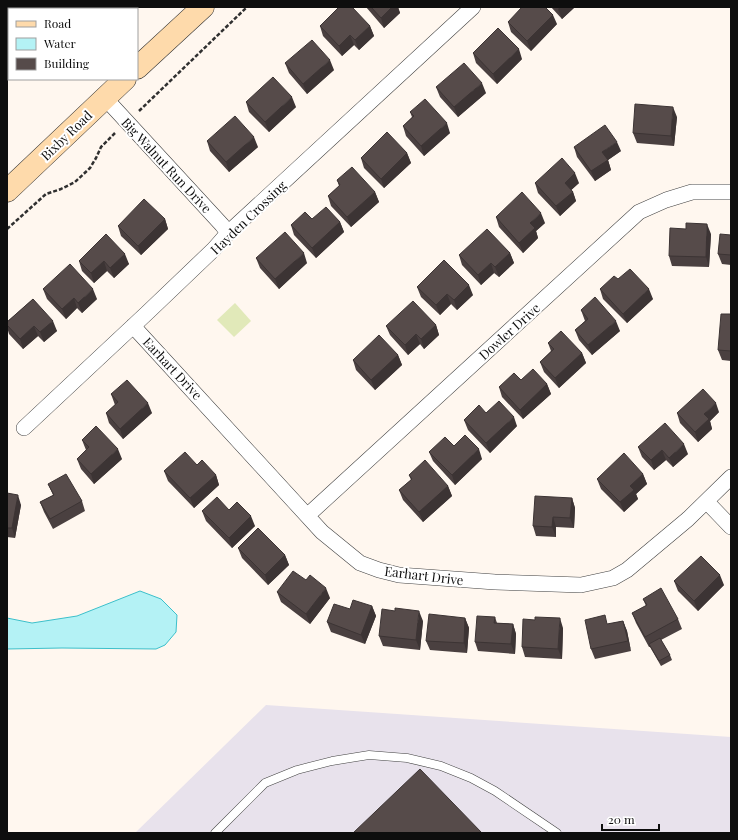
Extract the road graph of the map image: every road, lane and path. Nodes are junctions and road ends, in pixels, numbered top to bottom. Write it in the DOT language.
graph roads {
  1 [pos="203,7"];
  2 [pos="473,7"];
  3 [pos="138,67"];
  4 [pos="125,80"];
  5 [pos="105,98"];
  6 [pos="7,191"];
  7 [pos="731,192"];
  8 [pos="228,233"];
  9 [pos="134,326"];
  10 [pos="24,428"];
  11 [pos="731,477"];
  12 [pos="707,502"];
  13 [pos="308,515"];
  14 [pos="731,527"];
  15 [pos="215,833"];
  16 [pos="556,833"];
  1 -- 3 [label="street"];
  2 -- 8 [label="street, Hayden Crossing"];
  4 -- 5 [label="street, Bixby Road"];
  5 -- 6 [label="street, Bixby Road"];
  5 -- 8 [label="street, Big Walnut Run Drive"];
  7 -- 13 [label="street, Dowler Drive"];
  8 -- 9 [label="street, Hayden Crossing"];
  9 -- 10 [label="street, Hayden Crossing"];
  9 -- 13 [label="street, Earhart Drive"];
  11 -- 12 [label="street, Earhart Drive"];
  12 -- 13 [label="street, Earhart Drive"];
  12 -- 14 [label="street"];
  15 -- 16 [label="lane"];
}
